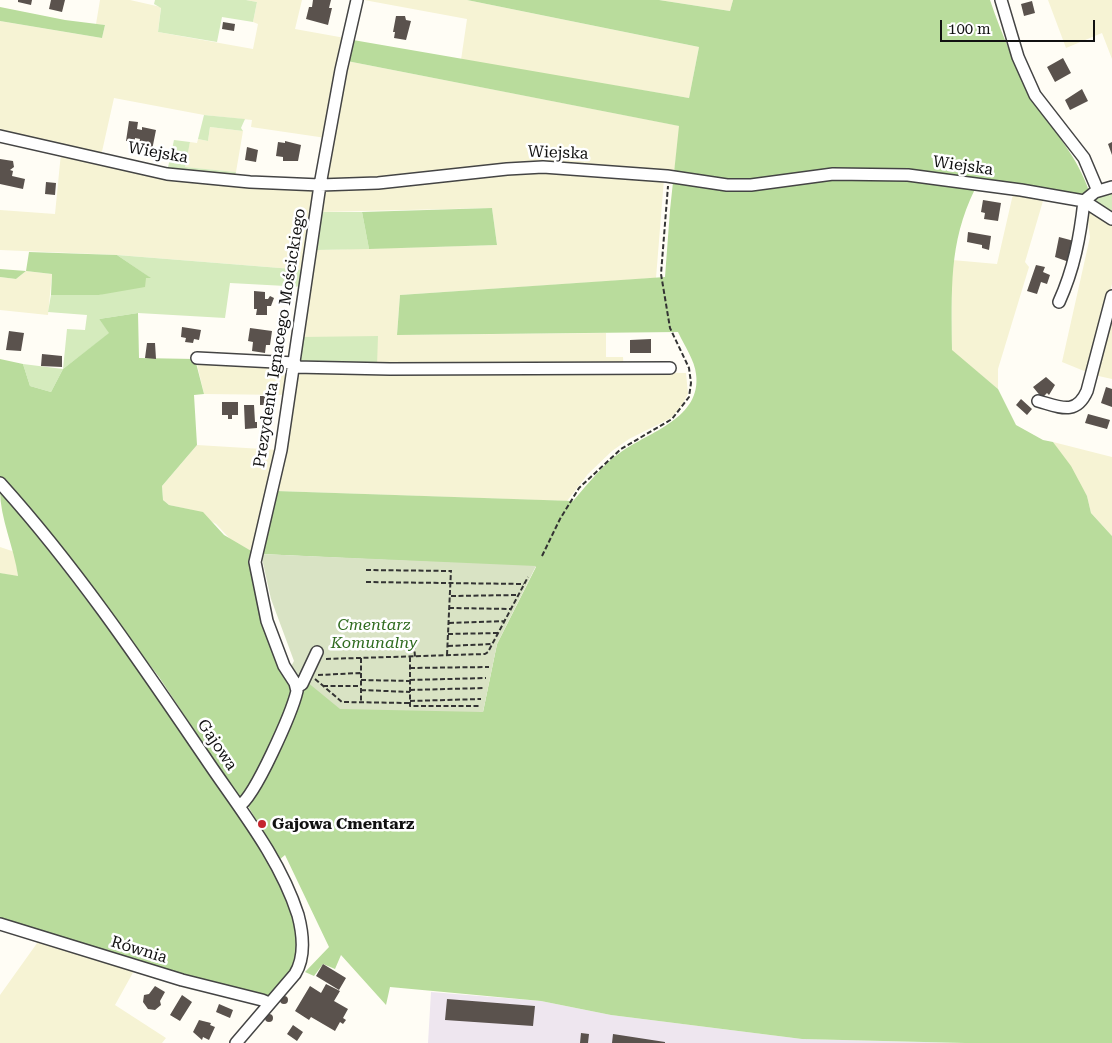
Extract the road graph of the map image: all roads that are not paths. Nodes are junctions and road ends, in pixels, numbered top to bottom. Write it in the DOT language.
graph roads {
  1 [pos="358,0"];
  2 [pos="1001,0"];
  3 [pos="0,136"];
  4 [pos="320,185"];
  5 [pos="1112,187"];
  6 [pos="1098,191"];
  7 [pos="1084,201"];
  8 [pos="1112,219"];
  9 [pos="1112,296"];
  10 [pos="1059,302"];
  11 [pos="197,358"];
  12 [pos="294,365"];
  13 [pos="670,368"];
  14 [pos="1038,401"];
  15 [pos="0,483"];
  16 [pos="315,656"];
  17 [pos="297,687"];
  18 [pos="239,806"];
  19 [pos="0,924"];
  20 [pos="269,1004"];
  21 [pos="236,1043"];
  1 -- 4 [label="street, Prezydenta Ignacego Mościckiego"];
  2 -- 6 [label="street"];
  3 -- 4 [label="street, Wiejska"];
  4 -- 7 [label="street, Wiejska"];
  4 -- 12 [label="street, Prezydenta Ignacego Mościckiego"];
  5 -- 6 [label="street"];
  6 -- 7 [label="street"];
  7 -- 8 [label="street, Wiejska"];
  7 -- 10 [label="street"];
  9 -- 14 [label="street"];
  11 -- 12 [label="street"];
  12 -- 13 [label="street"];
  12 -- 17 [label="street, Prezydenta Ignacego Mościckiego"];
  15 -- 18 [label="street, Gajowa"];
  16 -- 17 [label="street"];
  17 -- 18 [label="street"];
  18 -- 20 [label="street, Gajowa"];
  19 -- 20 [label="street, Równia"];
  20 -- 21 [label="street, Gajowa"];
}
